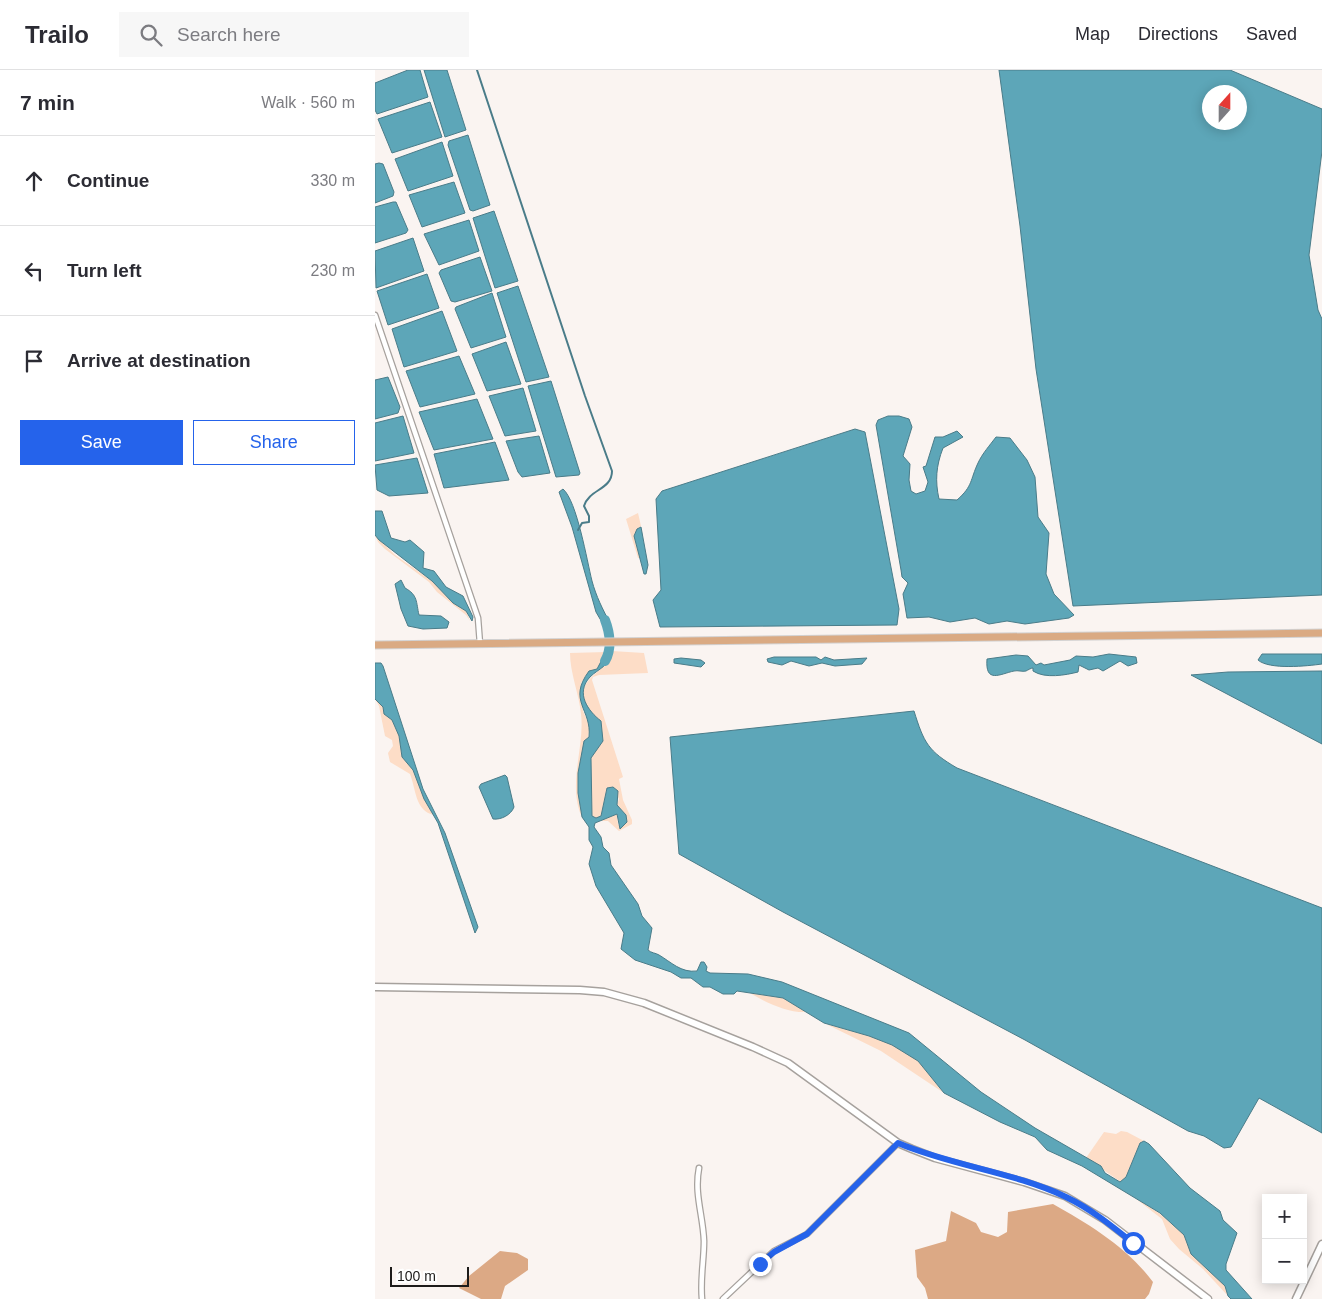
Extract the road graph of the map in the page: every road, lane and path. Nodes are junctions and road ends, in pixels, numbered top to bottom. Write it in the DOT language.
graph roads {
  1 [pos="375,315"];
  2 [pos="1322,633"];
  3 [pos="480,644"];
  4 [pos="375,645"];
  5 [pos="375,987"];
  6 [pos="898,1143"];
  7 [pos="699,1168"];
  8 [pos="1322,1244"];
  9 [pos="702,1299"];
  10 [pos="723,1299"];
  11 [pos="1208,1299"];
  12 [pos="1296,1299"];
  1 -- 3 [label="street"];
  2 -- 3 [label="main road"];
  3 -- 4 [label="main road"];
  5 -- 6 [label="main road"];
  6 -- 10 [label="street"];
  6 -- 11 [label="main road"];
  7 -- 9 [label="street"];
  8 -- 12 [label="main road"];
}
